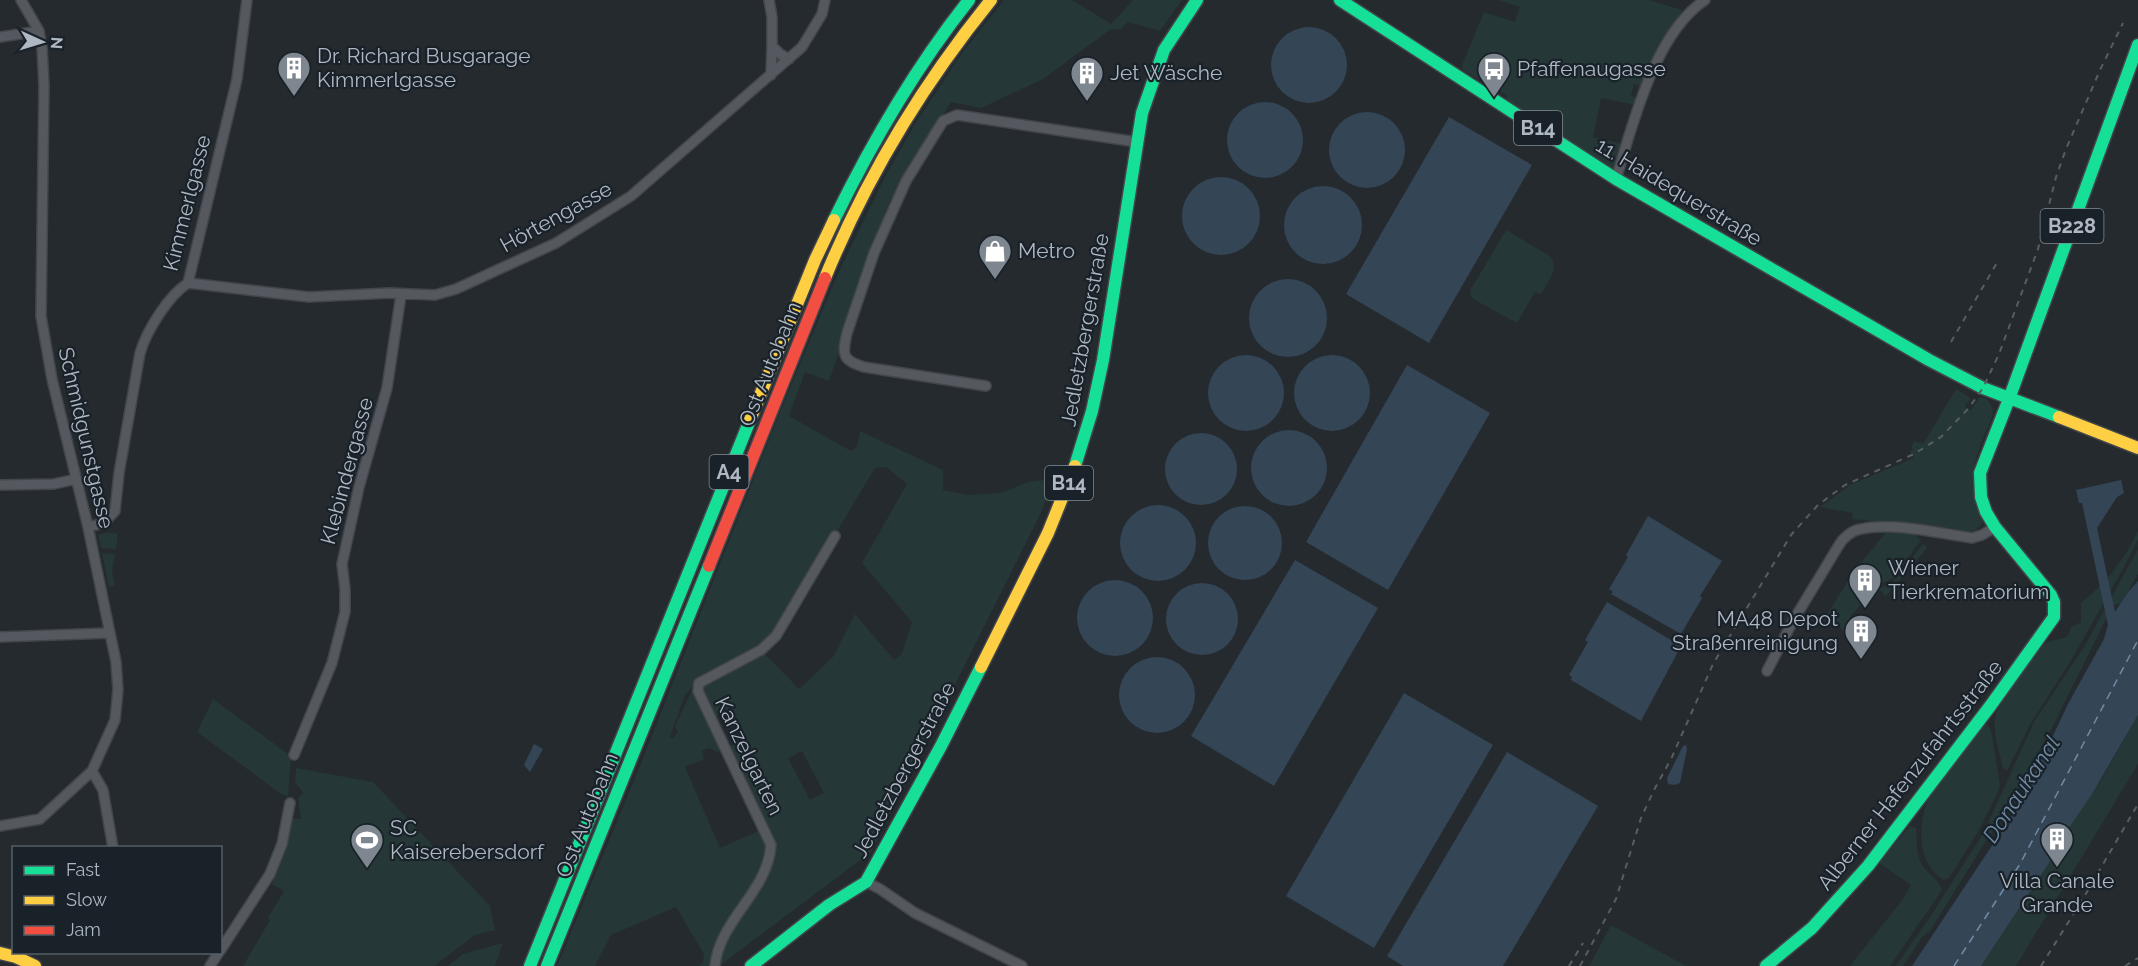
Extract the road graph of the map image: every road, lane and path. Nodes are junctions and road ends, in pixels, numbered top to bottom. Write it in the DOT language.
graph roads {
  1 [pos="21,0"];
  2 [pos="248,0"];
  3 [pos="769,0"];
  4 [pos="825,0"];
  5 [pos="969,0"];
  6 [pos="990,0"];
  7 [pos="1197,0"];
  8 [pos="1340,0"];
  9 [pos="1706,0"];
  10 [pos="39,31"];
  11 [pos="0,37"];
  12 [pos="2138,45"];
  13 [pos="772,46"];
  14 [pos="789,59"];
  15 [pos="771,75"];
  16 [pos="1137,142"];
  17 [pos="1616,179"];
  18 [pos="188,283"];
  19 [pos="401,295"];
  20 [pos="986,386"];
  21 [pos="2009,399"];
  22 [pos="2138,448"];
  23 [pos="76,479"];
  24 [pos="0,485"];
  25 [pos="87,527"];
  26 [pos="1995,527"];
  27 [pos="835,536"];
  28 [pos="109,633"];
  29 [pos="0,637"];
  30 [pos="1767,671"];
  31 [pos="294,756"];
  32 [pos="92,771"];
  33 [pos="290,803"];
  34 [pos="0,826"];
  35 [pos="113,846"];
  36 [pos="866,882"];
  37 [pos="222,947"];
  38 [pos="0,953"];
  39 [pos="35,966"];
  40 [pos="530,966"];
  41 [pos="547,966"];
  42 [pos="715,966"];
  43 [pos="751,966"];
  44 [pos="1022,966"];
  45 [pos="1766,966"];
  1 -- 10 [label="street, Schmidgunstgasse"];
  2 -- 18 [label="street, Kimmerlgasse"];
  3 -- 13 [label="street"];
  4 -- 14 [label="street, Hörtengasse"];
  5 -- 40 [label="main road, Ost Autobahn / A4"];
  6 -- 41 [label="main road, Ost Autobahn / A4"];
  7 -- 16 [label="main road, Jedletzbergerstraße / B14"];
  8 -- 17 [label="main road, 11. Haidequerstraße / B14"];
  9 -- 17 [label="street"];
  10 -- 11 [label="street"];
  10 -- 23 [label="street, Schmidgunstgasse"];
  12 -- 21 [label="main road, B228"];
  13 -- 14 [label="street"];
  13 -- 15 [label="street"];
  14 -- 15 [label="street, Hörtengasse"];
  15 -- 19 [label="street, Hörtengasse"];
  16 -- 20 [label="street"];
  16 -- 36 [label="main road, Jedletzbergerstraße / B14"];
  17 -- 21 [label="main road, 11. Haidequerstraße / B14"];
  18 -- 19 [label="street, Hörtengasse"];
  18 -- 25 [label="street, Kimmerlgasse"];
  19 -- 31 [label="street, Klebindergasse"];
  21 -- 22 [label="main road, B14"];
  21 -- 26 [label="main road"];
  23 -- 24 [label="street"];
  23 -- 25 [label="street, Schmidgunstgasse"];
  25 -- 28 [label="street, Schmidgunstgasse"];
  26 -- 30 [label="street"];
  26 -- 45 [label="main road, Alberner Hafenzufahrtsstraße"];
  27 -- 42 [label="street, Kanzelgarten"];
  28 -- 29 [label="street"];
  28 -- 32 [label="street, Schmidgunstgasse"];
  32 -- 34 [label="street, Schmidgunstgasse"];
  32 -- 35 [label="street"];
  33 -- 37 [label="street"];
  36 -- 43 [label="main road, B14"];
  36 -- 44 [label="street"];
  38 -- 39 [label="main road"];
}
